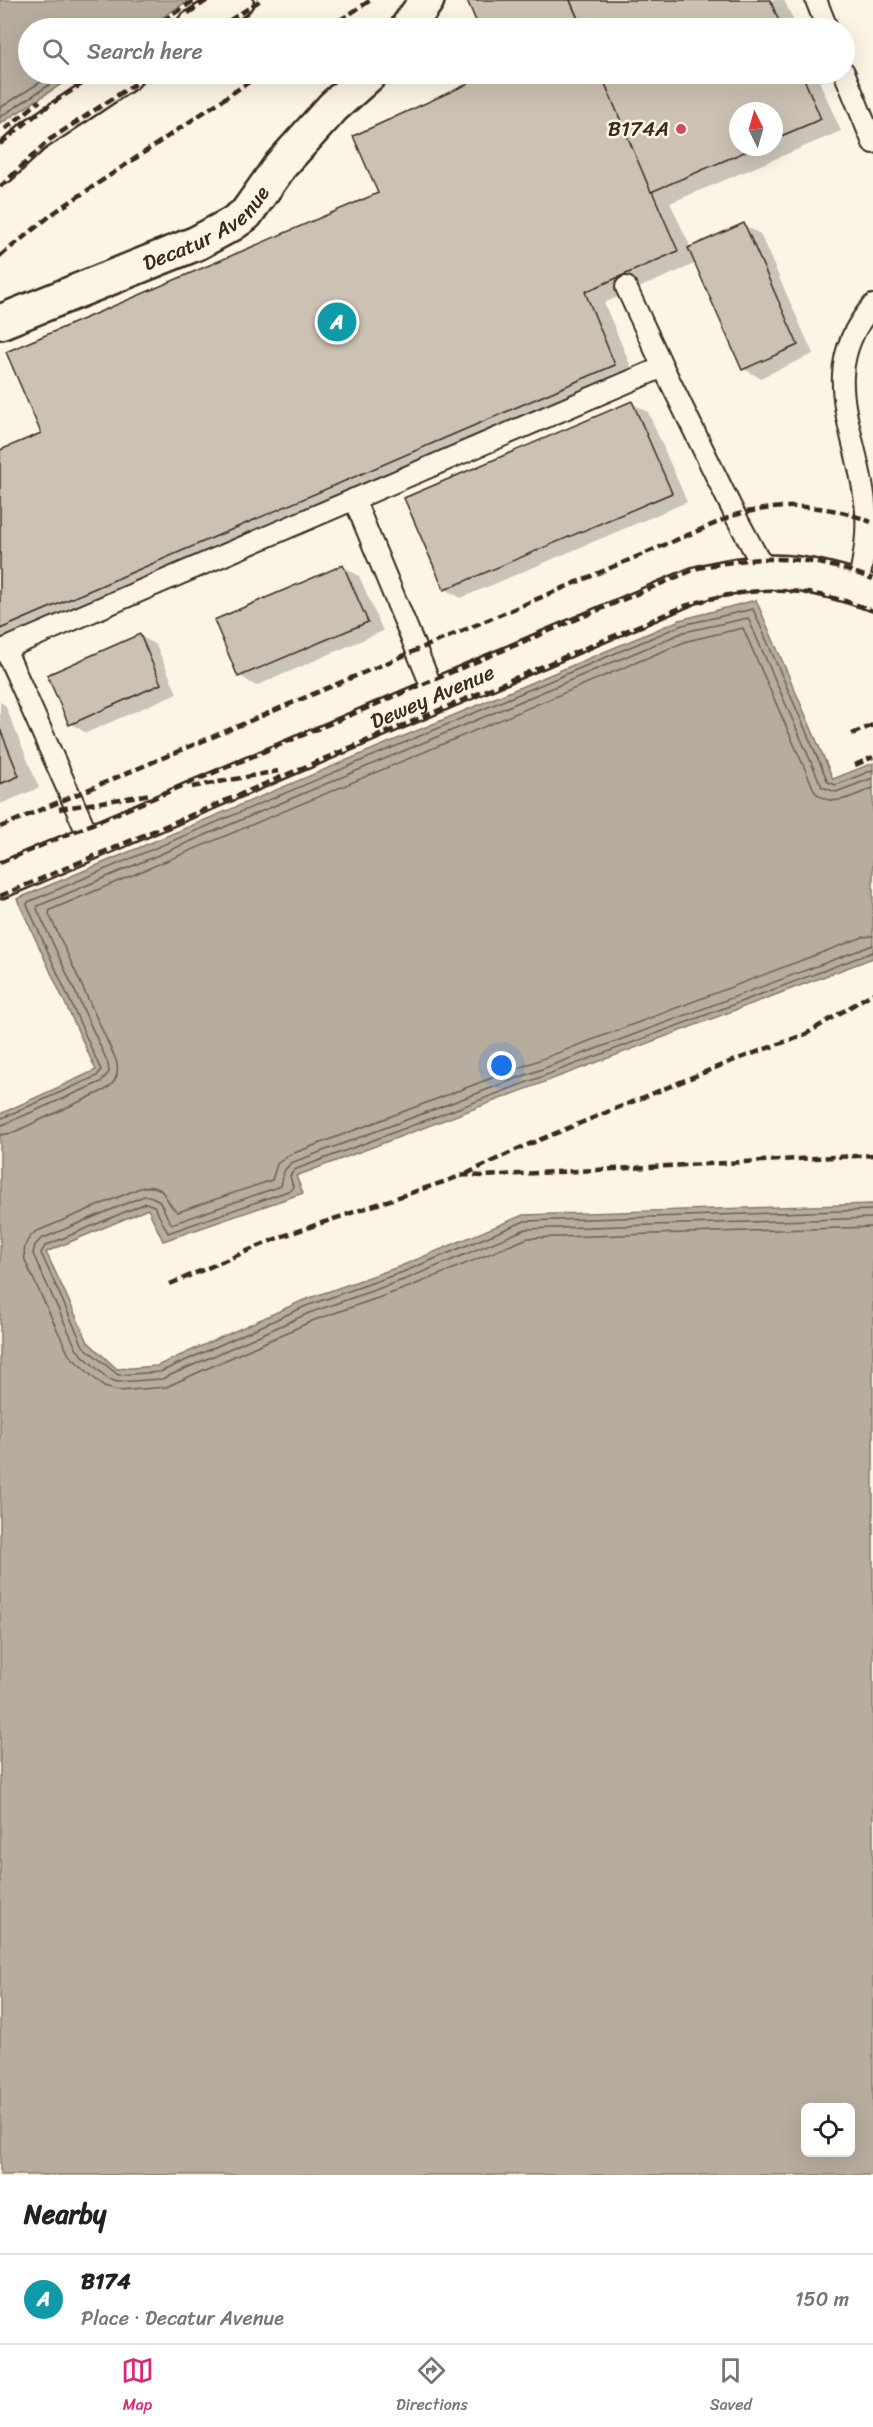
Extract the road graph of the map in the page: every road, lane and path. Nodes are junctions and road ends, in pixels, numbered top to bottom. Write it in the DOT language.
graph roads {
  1 [pos="236,0"];
  2 [pos="427,0"];
  3 [pos="816,0"];
  4 [pos="208,18"];
  5 [pos="414,18"];
  6 [pos="823,18"];
  7 [pos="111,84"];
  8 [pos="359,84"];
  9 [pos="849,84"];
  10 [pos="873,143"];
  11 [pos="0,167"];
  12 [pos="626,287"];
  13 [pos="873,305"];
  14 [pos="0,322"];
  15 [pos="663,367"];
  16 [pos="354,499"];
  17 [pos="769,570"];
  18 [pos="865,591"];
  19 [pos="3,650"];
  20 [pos="435,695"];
  21 [pos="91,842"];
  22 [pos="0,881"];
  1 -- 4 [label="street"];
  2 -- 5 [label="street"];
  3 -- 6 [label="lane"];
  7 -- 11 [label="street"];
  8 -- 14 [label="street, Decatur Avenue"];
  9 -- 10 [label="lane"];
  12 -- 15 [label="lane"];
  13 -- 18 [label="lane"];
  15 -- 16 [label="lane"];
  15 -- 17 [label="lane"];
  16 -- 19 [label="lane"];
  16 -- 20 [label="lane"];
  17 -- 18 [label="street, Dewey Avenue"];
  17 -- 20 [label="street, Dewey Avenue"];
  19 -- 21 [label="lane"];
  20 -- 21 [label="street, Dewey Avenue"];
  21 -- 22 [label="street, Dewey Avenue"];
}
